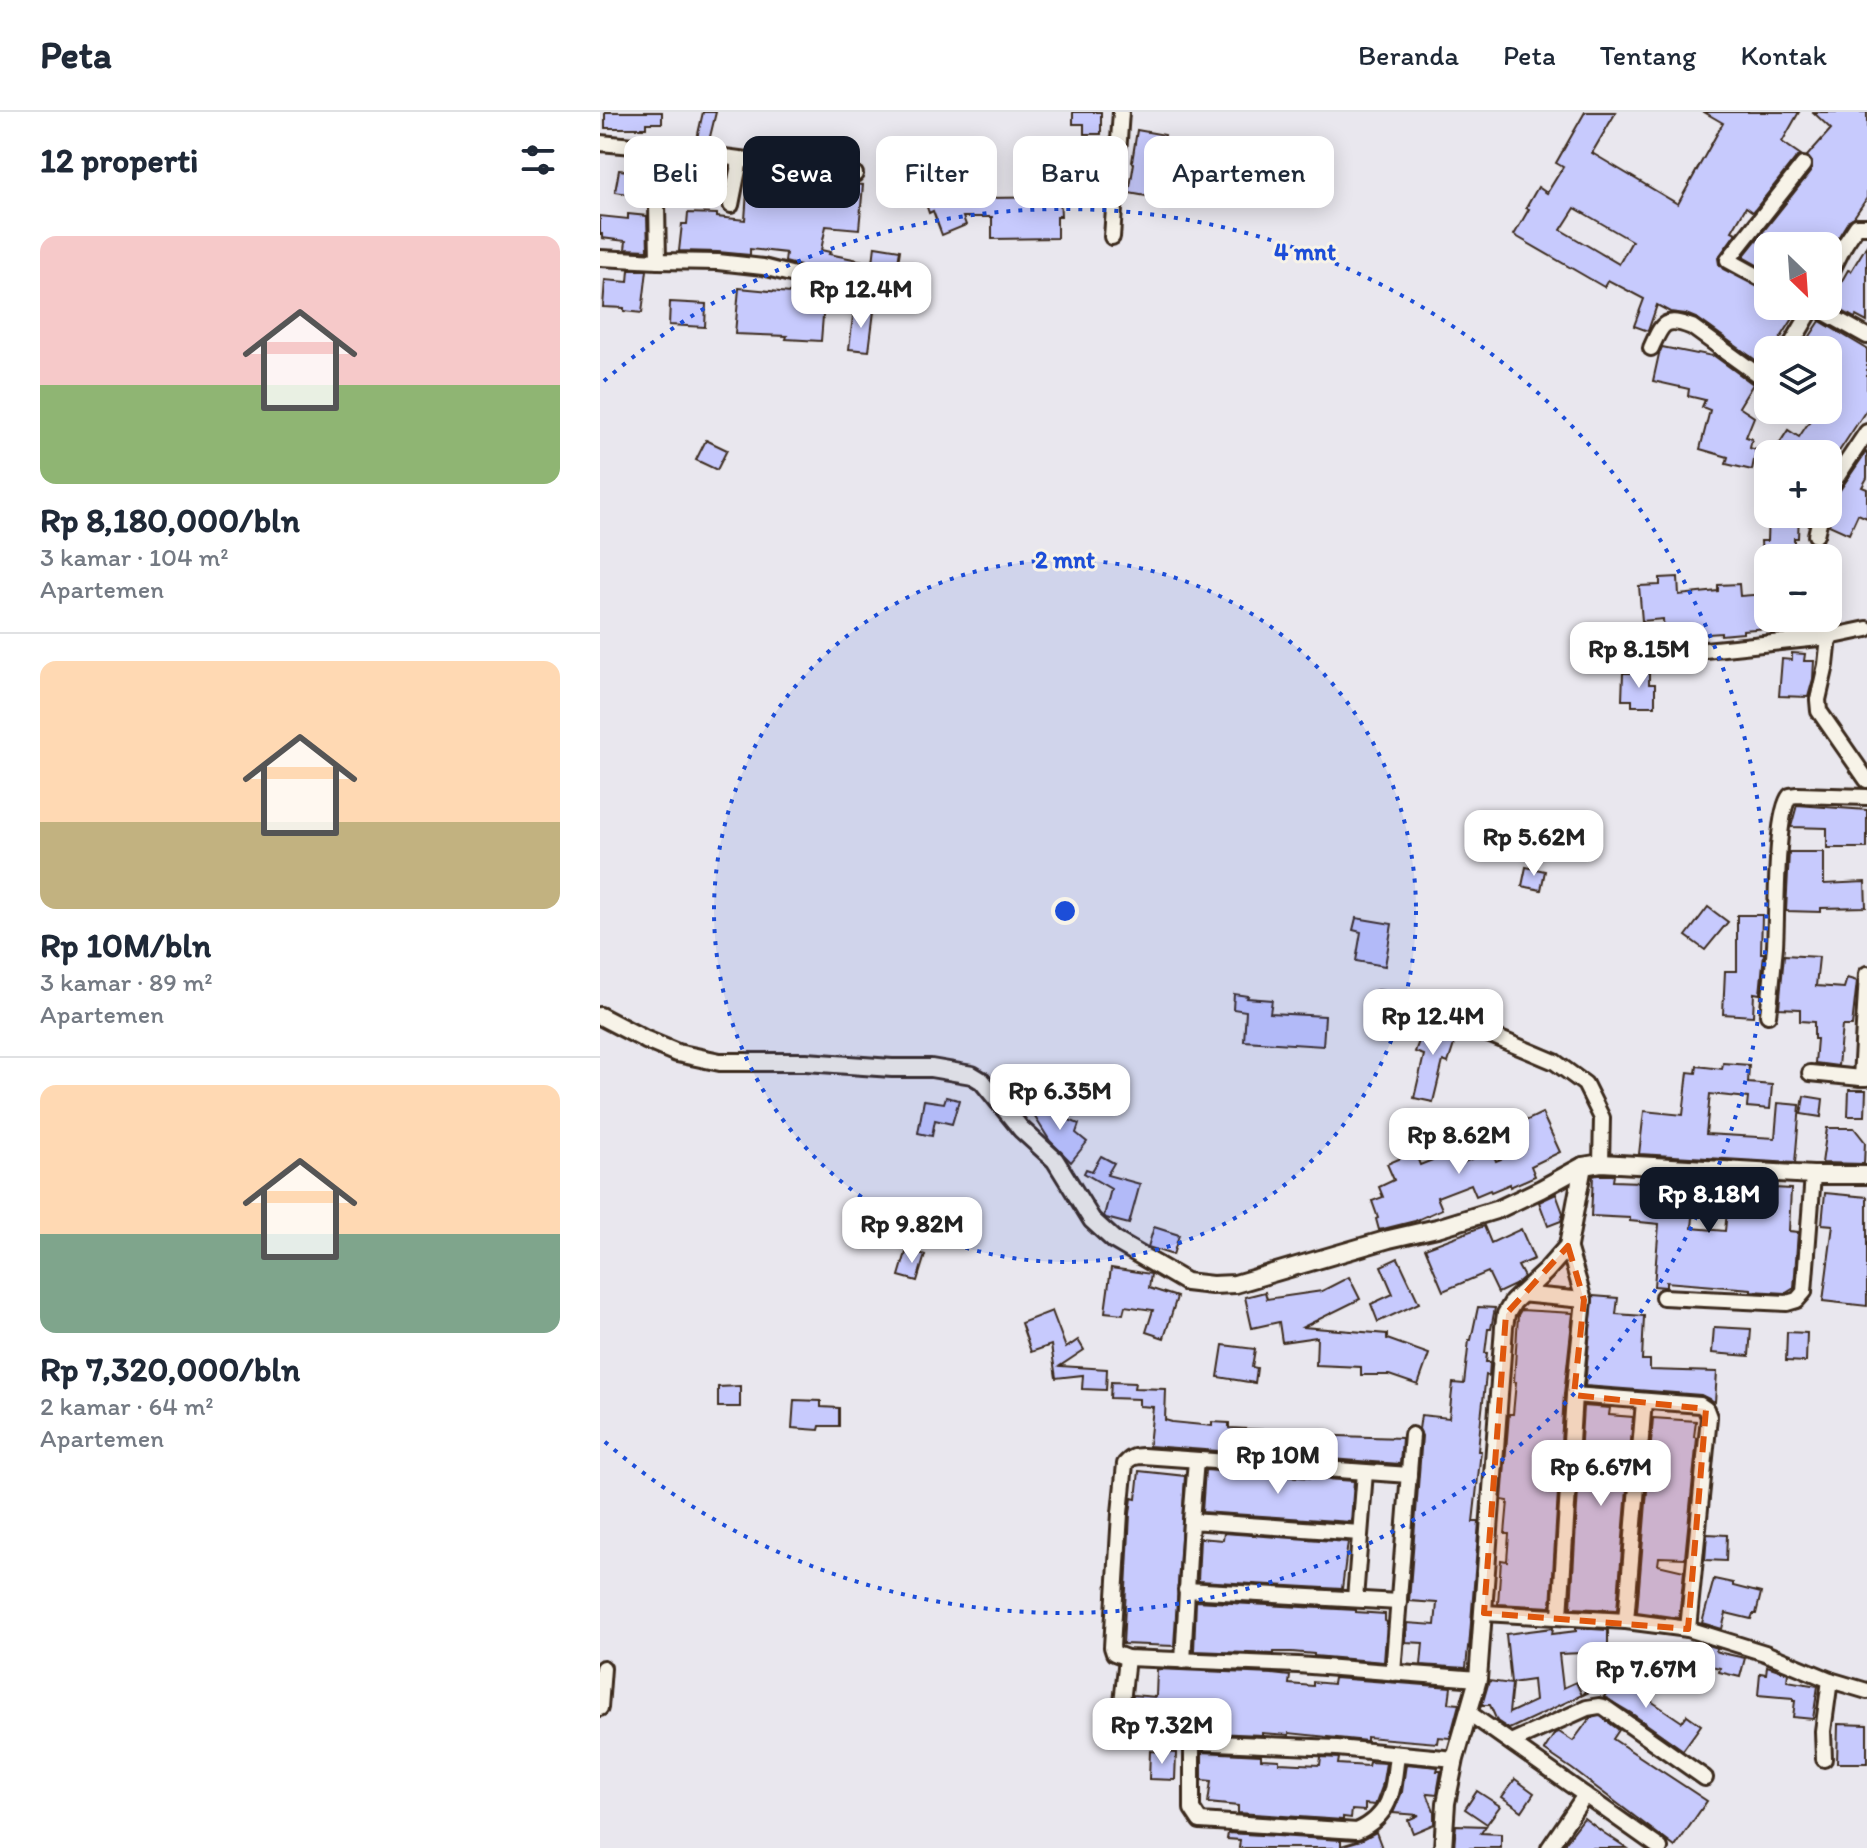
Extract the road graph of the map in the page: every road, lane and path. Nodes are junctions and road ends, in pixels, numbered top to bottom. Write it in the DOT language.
graph roads {
  1 [pos="1121,112"];
  2 [pos="600,143"];
  3 [pos="624,145"];
  4 [pos="727,158"];
  5 [pos="740,160"];
  6 [pos="743,160"];
  7 [pos="1803,165"];
  8 [pos="731,205"];
  9 [pos="657,208"];
  10 [pos="1867,226"];
  11 [pos="1112,237"];
  12 [pos="1842,251"];
  13 [pos="600,258"];
  14 [pos="658,261"];
  15 [pos="1754,274"];
  16 [pos="893,300"];
  17 [pos="1838,320"];
  18 [pos="1867,336"];
  19 [pos="1651,348"];
  20 [pos="1754,372"];
  21 [pos="1865,441"];
  22 [pos="1842,471"];
  23 [pos="1818,528"];
  24 [pos="1816,535"];
  25 [pos="1867,629"];
  26 [pos="1829,637"];
  27 [pos="1641,653"];
  28 [pos="1867,780"];
  29 [pos="1867,797"];
  30 [pos="1867,974"];
  31 [pos="1378,999"];
  32 [pos="1768,1015"];
  33 [pos="600,1016"];
  34 [pos="1810,1073"];
  35 [pos="1864,1078"];
  36 [pos="1601,1163"];
  37 [pos="1583,1166"];
  38 [pos="1813,1175"];
  39 [pos="1867,1175"];
  40 [pos="1568,1246"];
  41 [pos="1520,1294"];
  42 [pos="1663,1297"];
  43 [pos="1584,1300"];
  44 [pos="1574,1395"];
  45 [pos="1644,1401"];
  46 [pos="1412,1435"];
  47 [pos="1196,1460"];
  48 [pos="1365,1472"];
  49 [pos="1409,1475"];
  50 [pos="1191,1521"];
  51 [pos="1360,1533"];
  52 [pos="1186,1590"];
  53 [pos="1355,1599"];
  54 [pos="1399,1602"];
  55 [pos="1484,1613"];
  56 [pos="1560,1616"];
  57 [pos="1626,1621"];
  58 [pos="1688,1629"];
  59 [pos="1127,1658"];
  60 [pos="1183,1661"];
  61 [pos="603,1668"];
  62 [pos="1393,1673"];
  63 [pos="1478,1679"];
  64 [pos="1830,1680"];
  65 [pos="1867,1691"];
  66 [pos="600,1708"];
  67 [pos="1469,1713"];
  68 [pos="1192,1742"];
  69 [pos="1511,1742"];
  70 [pos="1397,1754"];
  71 [pos="1455,1759"];
  72 [pos="1824,1759"];
  73 [pos="1705,1778"];
  74 [pos="1585,1795"];
  75 [pos="1655,1847"];
  76 [pos="1443,1848"];
  77 [pos="1549,1848"];
  1 -- 11 [label="street"];
  2 -- 3 [label="street"];
  4 -- 5 [label="street"];
  5 -- 6 [label="street"];
  5 -- 8 [label="street"];
  7 -- 15 [label="street"];
  9 -- 14 [label="street"];
  10 -- 12 [label="street"];
  13 -- 14 [label="street"];
  14 -- 16 [label="street"];
  17 -- 18 [label="street"];
  19 -- 20 [label="street"];
  21 -- 22 [label="street"];
  23 -- 24 [label="street"];
  25 -- 26 [label="street"];
  26 -- 27 [label="street"];
  26 -- 28 [label="street"];
  29 -- 32 [label="street"];
  30 -- 35 [label="street"];
  31 -- 36 [label="street"];
  33 -- 37 [label="street"];
  34 -- 35 [label="street"];
  36 -- 37 [label="street"];
  36 -- 38 [label="street"];
  37 -- 40 [label="street"];
  38 -- 39 [label="street"];
  38 -- 42 [label="street"];
  40 -- 41 [label="street"];
  40 -- 43 [label="street"];
  41 -- 43 [label="street"];
  41 -- 55 [label="street"];
  43 -- 44 [label="street"];
  44 -- 45 [label="street"];
  44 -- 56 [label="street"];
  45 -- 57 [label="street"];
  45 -- 58 [label="street"];
  46 -- 49 [label="street"];
  47 -- 48 [label="street"];
  47 -- 50 [label="street"];
  47 -- 59 [label="street"];
  48 -- 49 [label="street"];
  48 -- 51 [label="street"];
  49 -- 54 [label="street"];
  50 -- 51 [label="street"];
  50 -- 52 [label="street"];
  51 -- 53 [label="street"];
  52 -- 53 [label="street"];
  52 -- 60 [label="street"];
  53 -- 54 [label="street"];
  54 -- 62 [label="street"];
  55 -- 56 [label="street"];
  55 -- 63 [label="street"];
  56 -- 57 [label="street"];
  57 -- 58 [label="street"];
  58 -- 64 [label="street"];
  59 -- 60 [label="street"];
  59 -- 68 [label="street"];
  60 -- 62 [label="street"];
  61 -- 66 [label="street"];
  62 -- 63 [label="street"];
  63 -- 67 [label="street"];
  64 -- 65 [label="street"];
  64 -- 72 [label="street"];
  67 -- 69 [label="street"];
  67 -- 71 [label="street"];
  68 -- 70 [label="street"];
  68 -- 70 [label="street"];
  69 -- 73 [label="street"];
  69 -- 74 [label="street"];
  70 -- 71 [label="street"];
  71 -- 76 [label="street"];
  74 -- 75 [label="street"];
  74 -- 77 [label="street"];
}
